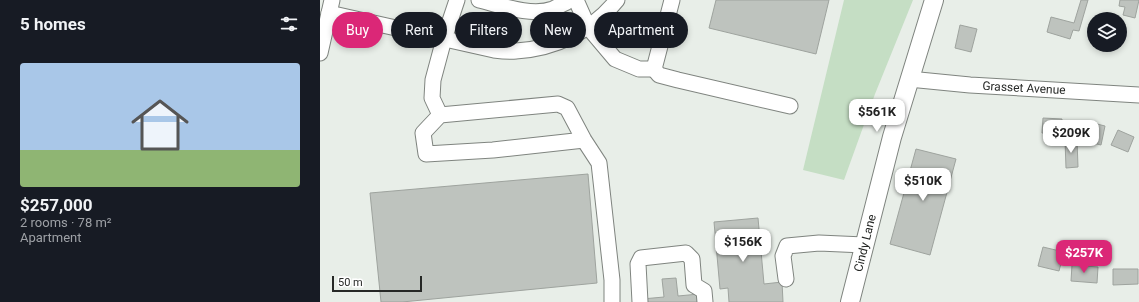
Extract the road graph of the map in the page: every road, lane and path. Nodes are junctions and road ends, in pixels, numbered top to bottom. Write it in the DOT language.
graph roads {
  1 [pos="456,0"];
  2 [pos="479,0"];
  3 [pos="568,0"];
  4 [pos="576,0"];
  5 [pos="617,0"];
  6 [pos="672,0"];
  7 [pos="934,0"];
  8 [pos="331,6"];
  9 [pos="391,24"];
  10 [pos="588,26"];
  11 [pos="447,29"];
  12 [pos="447,40"];
  13 [pos="442,48"];
  14 [pos="320,53"];
  15 [pos="654,69"];
  16 [pos="909,79"];
  17 [pos="1139,95"];
  18 [pos="790,106"];
  19 [pos="440,115"];
  20 [pos="584,140"];
  21 [pos="864,246"];
  22 [pos="786,279"];
  23 [pos="612,302"];
  24 [pos="640,302"];
  25 [pos="705,302"];
  26 [pos="850,302"];
  1 -- 11 [label="street"];
  2 -- 3 [label="street"];
  4 -- 10 [label="street"];
  5 -- 10 [label="street"];
  6 -- 15 [label="street"];
  7 -- 16 [label="main road, Cindy Lane"];
  8 -- 9 [label="street"];
  8 -- 14 [label="street"];
  10 -- 12 [label="street"];
  10 -- 15 [label="street"];
  13 -- 19 [label="street"];
  15 -- 18 [label="street"];
  16 -- 17 [label="street, Grasset Avenue"];
  16 -- 21 [label="main road, Cindy Lane"];
  19 -- 20 [label="street"];
  19 -- 20 [label="street"];
  20 -- 23 [label="street"];
  21 -- 22 [label="street"];
  21 -- 26 [label="main road, Cindy Lane"];
  24 -- 25 [label="street"];
}
